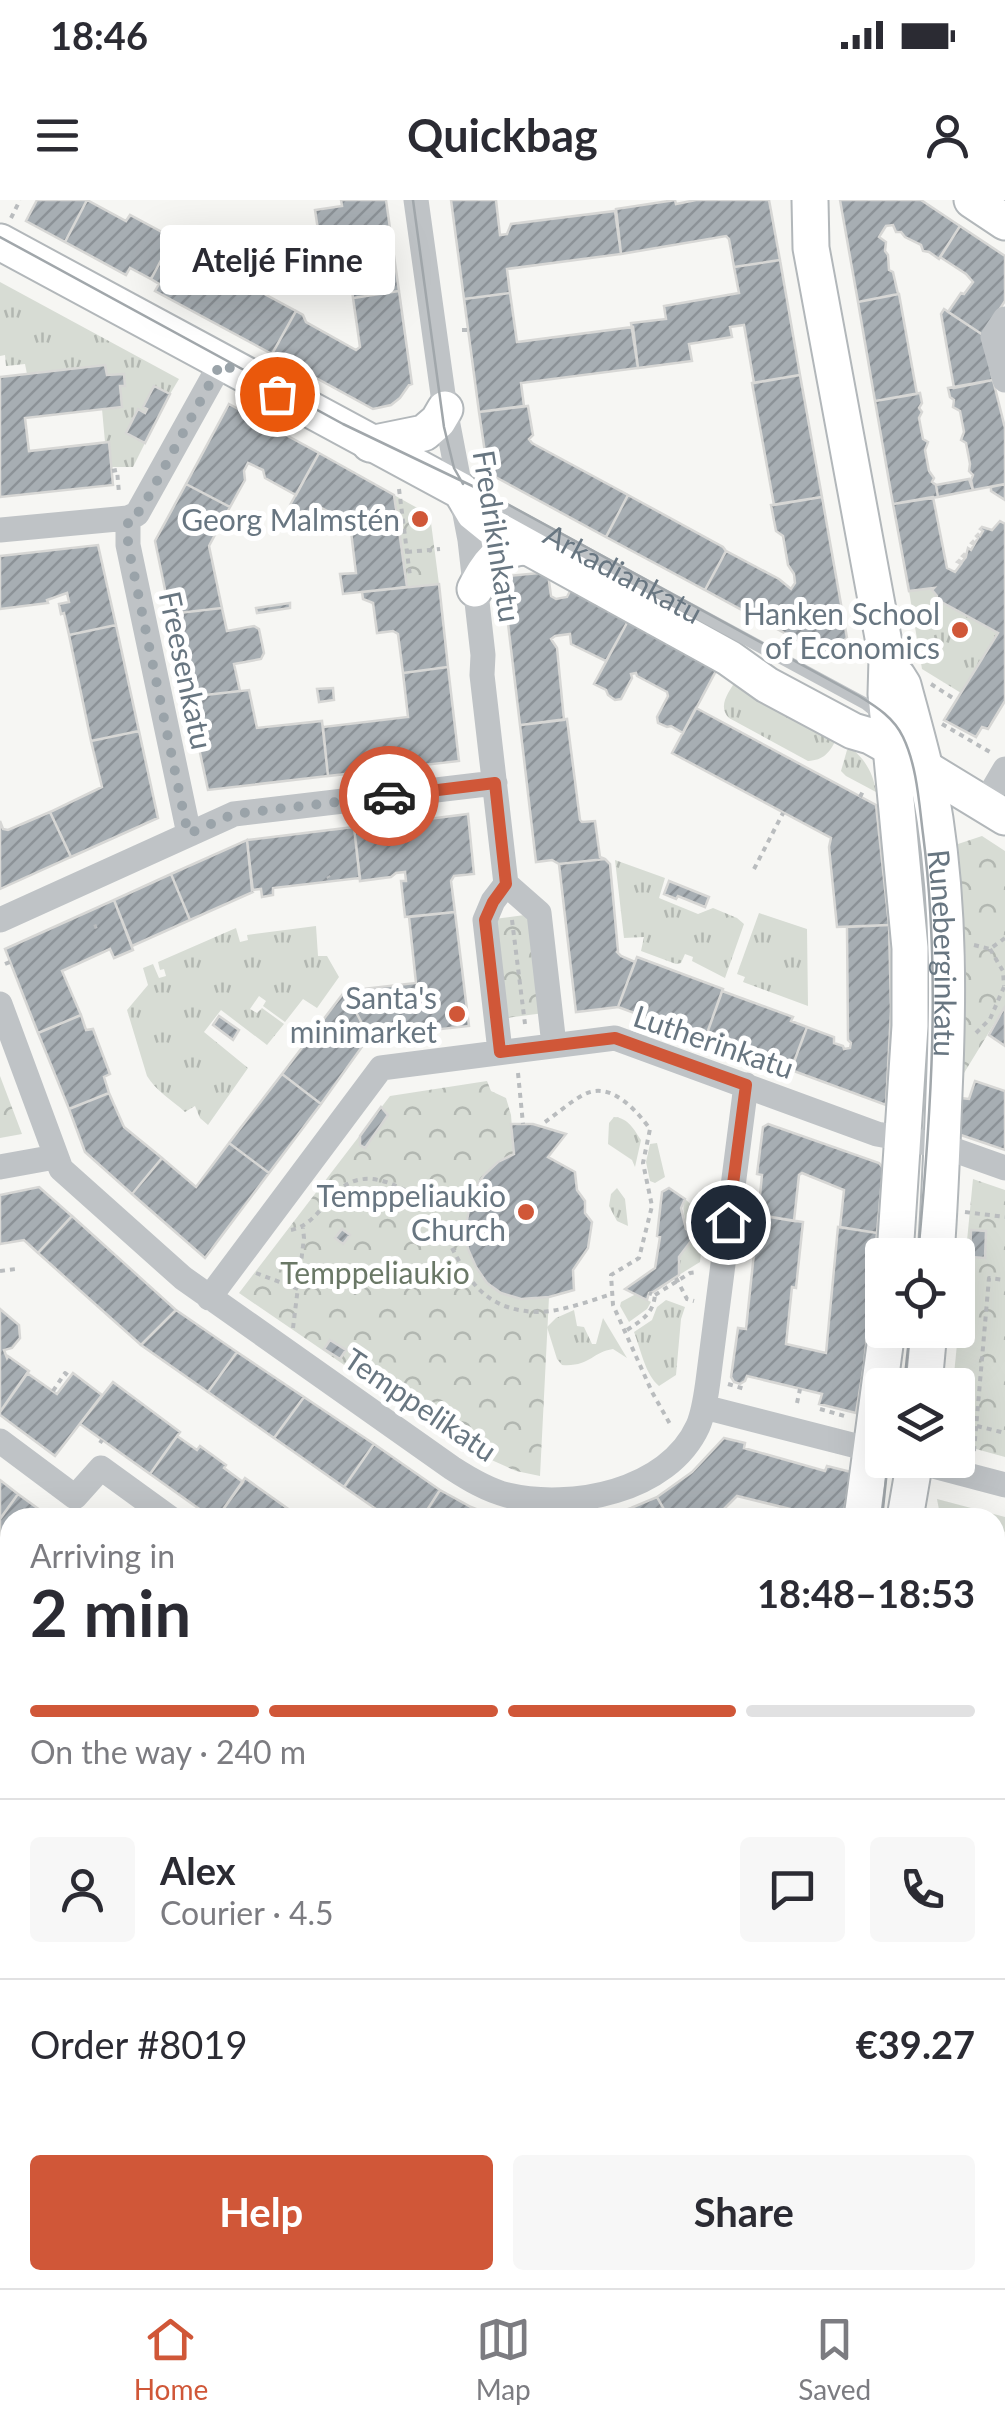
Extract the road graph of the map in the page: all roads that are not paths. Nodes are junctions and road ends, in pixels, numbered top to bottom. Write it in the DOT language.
graph roads {
  1 [pos="416,200"];
  2 [pos="810,200"];
  3 [pos="972,200"];
  4 [pos="1005,222"];
  5 [pos="5,231"];
  6 [pos="1005,318"];
  7 [pos="221,363"];
  8 [pos="1005,380"];
  9 [pos="445,410"];
  10 [pos="370,444"];
  11 [pos="461,491"];
  12 [pos="128,518"];
  13 [pos="0,530"];
  14 [pos="526,547"];
  15 [pos="476,589"];
  16 [pos="887,659"];
  17 [pos="853,732"];
  18 [pos="889,734"];
  19 [pos="999,761"];
  20 [pos="925,767"];
  21 [pos="495,783"];
  22 [pos="872,793"];
  23 [pos="995,810"];
  24 [pos="188,834"];
  25 [pos="506,884"];
  26 [pos="0,920"];
  27 [pos="0,1004"];
  28 [pos="554,1045"];
  29 [pos="500,1052"];
  30 [pos="746,1085"];
  31 [pos="902,1140"];
  32 [pos="943,1146"];
  33 [pos="55,1156"];
  34 [pos="0,1168"];
  35 [pos="1005,1168"];
  36 [pos="896,1238"];
  37 [pos="937,1238"];
  38 [pos="209,1298"];
  39 [pos="704,1406"];
  40 [pos="0,1441"];
  41 [pos="865,1448"];
  42 [pos="975,1477"];
  43 [pos="868,1478"];
  44 [pos="911,1478"];
  45 [pos="1005,1485"];
  46 [pos="156,1508"];
  47 [pos="863,1508"];
  48 [pos="907,1508"];
  1 -- 9 [label="street, Fredrikinkatu"];
  2 -- 16 [label="main road, Runeberginkatu"];
  3 -- 4 [label="main road"];
  5 -- 7 [label="main road, Arkadiankatu"];
  6 -- 8 [label="street"];
  7 -- 10 [label="main road, Arkadiankatu"];
  7 -- 12 [label="street"];
  9 -- 10 [label="main road"];
  9 -- 11 [label="street, Fredrikinkatu"];
  10 -- 11 [label="main road, Arkadiankatu"];
  11 -- 14 [label="main road, Arkadiankatu"];
  11 -- 15 [label="street, Fredrikinkatu"];
  11 -- 18 [label="lane, Arkadiankatu"];
  12 -- 13 [label="street"];
  12 -- 24 [label="street, Freesenkatu"];
  14 -- 15 [label="main road"];
  14 -- 17 [label="main road, Arkadiankatu"];
  15 -- 21 [label="street, Fredrikinkatu"];
  16 -- 18 [label="main road, Runeberginkatu"];
  16 -- 20 [label="main road, Runeberginkatu"];
  17 -- 18 [label="main road, Arkadiankatu"];
  17 -- 22 [label="main road"];
  18 -- 20 [label="main road, Arkadiankatu"];
  18 -- 22 [label="main road, Runeberginkatu"];
  19 -- 23 [label="street"];
  20 -- 23 [label="main road, Arkadiankatu"];
  20 -- 32 [label="main road, Runeberginkatu"];
  21 -- 24 [label="street"];
  21 -- 25 [label="street, Fredrikinkatu"];
  22 -- 31 [label="main road, Runeberginkatu"];
  24 -- 26 [label="street"];
  25 -- 28 [label="street"];
  25 -- 29 [label="street"];
  27 -- 33 [label="street, Temppelikatu"];
  28 -- 29 [label="street, Lutherinkatu"];
  28 -- 30 [label="street, Lutherinkatu"];
  29 -- 38 [label="street, Lutherinkatu"];
  30 -- 31 [label="street, Lutherinkatu"];
  30 -- 39 [label="street, Temppelikatu"];
  31 -- 32 [label="street, Lutherinkatu"];
  31 -- 36 [label="main road, Runeberginkatu"];
  32 -- 35 [label="street, Lutherinkatu"];
  32 -- 37 [label="main road, Runeberginkatu"];
  33 -- 34 [label="street"];
  33 -- 38 [label="street, Temppelikatu"];
  38 -- 39 [label="street, Temppelikatu"];
  39 -- 41 [label="street"];
  40 -- 46 [label="street"];
  42 -- 45 [label="street"];
  43 -- 47 [label="main road"];
  44 -- 48 [label="main road"];
}
